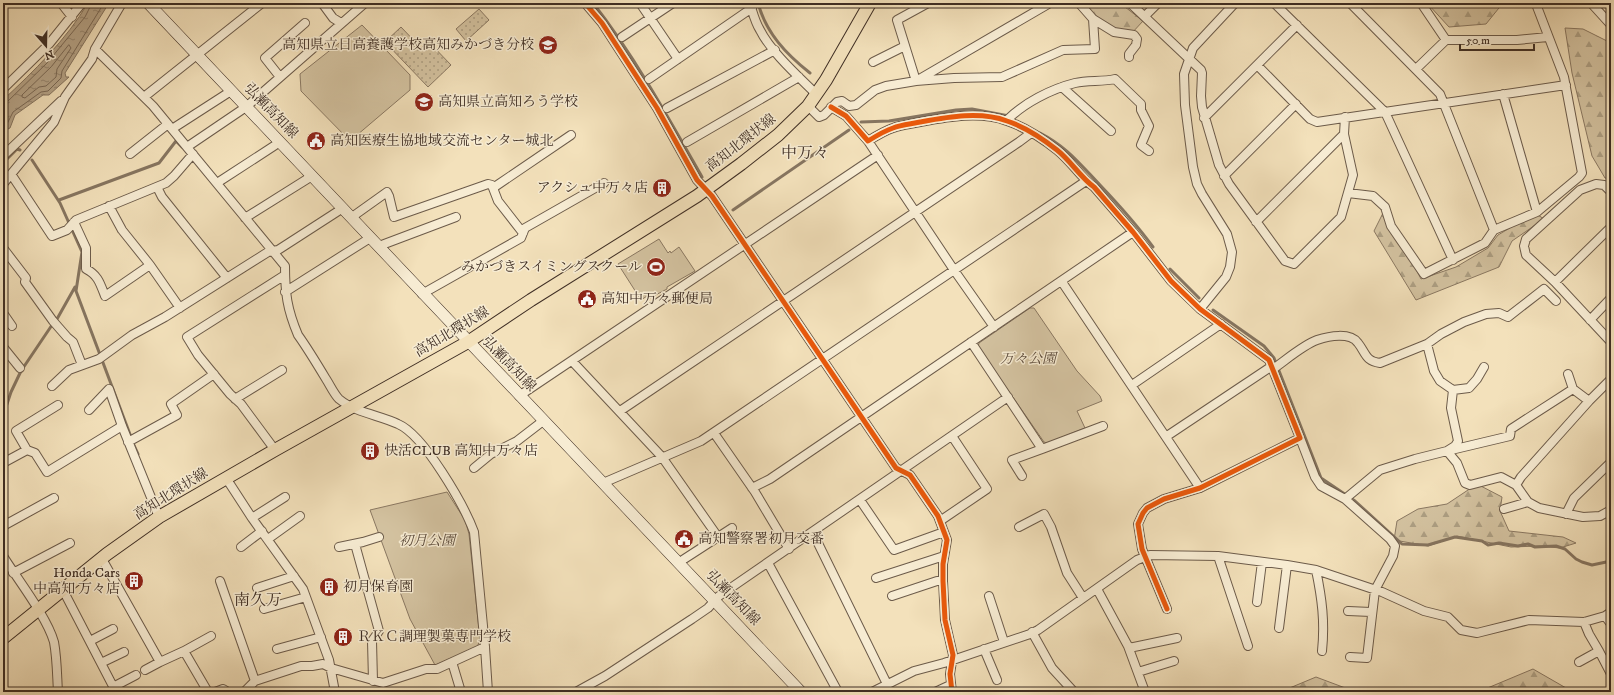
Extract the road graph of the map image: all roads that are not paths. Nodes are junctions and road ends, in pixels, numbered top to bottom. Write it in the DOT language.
graph roads {
  1 [pos="61,3"];
  2 [pos="82,3"];
  3 [pos="122,3"];
  4 [pos="148,3"];
  5 [pos="262,3"];
  6 [pos="322,3"];
  7 [pos="365,3"];
  8 [pos="585,3"];
  9 [pos="640,3"];
  10 [pos="673,3"];
  11 [pos="870,3"];
  12 [pos="928,3"];
  13 [pos="1050,3"];
  14 [pos="1079,3"];
  15 [pos="1130,3"];
  16 [pos="1158,3"];
  17 [pos="1235,3"];
  18 [pos="1274,3"];
  19 [pos="1350,3"];
  20 [pos="1421,3"];
  21 [pos="1540,3"];
  22 [pos="1591,3"];
  23 [pos="751,6"];
  24 [pos="72,16"];
  25 [pos="1145,16"];
  26 [pos="650,18"];
  27 [pos="1092,19"];
  28 [pos="305,23"];
  29 [pos="341,23"];
  30 [pos="1297,25"];
  31 [pos="1611,25"];
  32 [pos="622,37"];
  33 [pos="1548,37"];
  34 [pos="1446,40"];
  35 [pos="905,46"];
  36 [pos="95,49"];
  37 [pos="775,50"];
  38 [pos="197,55"];
  39 [pos="1129,57"];
  40 [pos="1189,58"];
  41 [pos="678,59"];
  42 [pos="873,62"];
  43 [pos="1257,65"];
  44 [pos="1416,69"];
  45 [pos="280,77"];
  46 [pos="799,77"];
  47 [pos="649,79"];
  48 [pos="916,81"];
  49 [pos="1566,85"];
  50 [pos="1062,87"];
  51 [pos="3,89"];
  52 [pos="231,91"];
  53 [pos="816,94"];
  54 [pos="1503,94"];
  55 [pos="65,97"];
  56 [pos="144,97"];
  57 [pos="1296,104"];
  58 [pos="1445,104"];
  59 [pos="246,106"];
  60 [pos="808,106"];
  61 [pos="831,107"];
  62 [pos="667,108"];
  63 [pos="1385,112"];
  64 [pos="1344,117"];
  65 [pos="1009,118"];
  66 [pos="1204,118"];
  67 [pos="170,126"];
  68 [pos="1111,131"];
  69 [pos="1031,133"];
  70 [pos="1344,134"];
  71 [pos="571,135"];
  72 [pos="868,141"];
  73 [pos="280,142"];
  74 [pos="687,142"];
  75 [pos="187,147"];
  76 [pos="1148,151"];
  77 [pos="130,154"];
  78 [pos="193,154"];
  79 [pos="878,155"];
  80 [pos="3,156"];
  81 [pos="11,174"];
  82 [pos="312,176"];
  83 [pos="1224,176"];
  84 [pos="1086,180"];
  85 [pos="218,183"];
  86 [pos="604,183"];
  87 [pos="3,184"];
  88 [pos="157,187"];
  89 [pos="493,188"];
  90 [pos="706,189"];
  91 [pos="1611,192"];
  92 [pos="1348,193"];
  93 [pos="109,206"];
  94 [pos="343,208"];
  95 [pos="915,211"];
  96 [pos="1537,212"];
  97 [pos="352,217"];
  98 [pos="456,217"];
  99 [pos="246,218"];
  100 [pos="1256,222"];
  101 [pos="72,224"];
  102 [pos="1611,227"];
  103 [pos="1494,230"];
  104 [pos="1133,232"];
  105 [pos="523,233"];
  106 [pos="370,238"];
  107 [pos="745,245"];
  108 [pos="379,246"];
  109 [pos="3,248"];
  110 [pos="272,251"];
  111 [pos="1453,260"];
  112 [pos="150,265"];
  113 [pos="954,270"];
  114 [pos="285,275"];
  115 [pos="227,278"];
  116 [pos="1062,282"];
  117 [pos="1555,282"];
  118 [pos="285,292"];
  119 [pos="422,294"];
  120 [pos="1611,298"];
  121 [pos="783,301"];
  122 [pos="1556,301"];
  123 [pos="180,308"];
  124 [pos="1200,309"];
  125 [pos="3,313"];
  126 [pos="1590,320"];
  127 [pos="1221,324"];
  128 [pos="12,326"];
  129 [pos="994,327"];
  130 [pos="468,342"];
  131 [pos="971,342"];
  132 [pos="1611,342"];
  133 [pos="1427,344"];
  134 [pos="3,347"];
  135 [pos="822,359"];
  136 [pos="572,361"];
  137 [pos="82,365"];
  138 [pos="1272,367"];
  139 [pos="1484,367"];
  140 [pos="20,368"];
  141 [pos="282,370"];
  142 [pos="214,374"];
  143 [pos="1568,374"];
  144 [pos="1611,379"];
  145 [pos="1132,385"];
  146 [pos="52,386"];
  147 [pos="1574,389"];
  148 [pos="1453,390"];
  149 [pos="519,396"];
  150 [pos="1008,398"];
  151 [pos="235,399"];
  152 [pos="1589,401"];
  153 [pos="58,404"];
  154 [pos="352,408"];
  155 [pos="89,410"];
  156 [pos="620,411"];
  157 [pos="861,416"];
  158 [pos="543,421"];
  159 [pos="122,426"];
  160 [pos="1103,426"];
  161 [pos="714,433"];
  162 [pos="952,436"];
  163 [pos="1167,436"];
  164 [pos="1300,438"];
  165 [pos="128,442"];
  166 [pos="1042,449"];
  167 [pos="27,450"];
  168 [pos="275,450"];
  169 [pos="1447,451"];
  170 [pos="662,457"];
  171 [pos="1611,462"];
  172 [pos="3,463"];
  173 [pos="474,468"];
  174 [pos="902,471"];
  175 [pos="1022,476"];
  176 [pos="226,478"];
  177 [pos="603,482"];
  178 [pos="1516,485"];
  179 [pos="752,488"];
  180 [pos="1200,488"];
  181 [pos="285,497"];
  182 [pos="54,498"];
  183 [pos="1345,499"];
  184 [pos="860,500"];
  185 [pos="1528,502"];
  186 [pos="1504,509"];
  187 [pos="1611,510"];
  188 [pos="1566,514"];
  189 [pos="300,516"];
  190 [pos="159,517"];
  191 [pos="252,518"];
  192 [pos="940,521"];
  193 [pos="3,526"];
  194 [pos="1019,527"];
  195 [pos="732,528"];
  196 [pos="262,531"];
  197 [pos="813,532"];
  198 [pos="944,532"];
  199 [pos="379,537"];
  200 [pos="718,537"];
  201 [pos="268,539"];
  202 [pos="70,543"];
  203 [pos="355,544"];
  204 [pos="241,547"];
  205 [pos="339,547"];
  206 [pos="789,549"];
  207 [pos="3,556"];
  208 [pos="944,556"];
  209 [pos="1145,556"];
  210 [pos="1218,556"];
  211 [pos="102,559"];
  212 [pos="1262,562"];
  213 [pos="678,563"];
  214 [pos="768,563"];
  215 [pos="1287,565"];
  216 [pos="1316,570"];
  217 [pos="14,573"];
  218 [pos="294,576"];
  219 [pos="876,578"];
  220 [pos="220,581"];
  221 [pos="943,581"];
  222 [pos="257,588"];
  223 [pos="1097,589"];
  224 [pos="63,590"];
  225 [pos="1375,590"];
  226 [pos="892,596"];
  227 [pos="988,596"];
  228 [pos="306,597"];
  229 [pos="1083,598"];
  230 [pos="714,601"];
  231 [pos="1257,602"];
  232 [pos="264,609"];
  233 [pos="1167,609"];
  234 [pos="38,611"];
  235 [pos="1348,611"];
  236 [pos="1371,612"];
  237 [pos="1608,614"];
  238 [pos="1584,622"];
  239 [pos="1611,624"];
  240 [pos="1279,628"];
  241 [pos="113,629"];
  242 [pos="1032,632"];
  243 [pos="211,636"];
  244 [pos="321,636"];
  245 [pos="3,638"];
  246 [pos="1177,638"];
  247 [pos="90,640"];
  248 [pos="1004,642"];
  249 [pos="1248,646"];
  250 [pos="485,647"];
  251 [pos="1129,648"];
  252 [pos="277,649"];
  253 [pos="984,649"];
  254 [pos="184,651"];
  255 [pos="1599,651"];
  256 [pos="124,652"];
  257 [pos="1322,652"];
  258 [pos="1350,657"];
  259 [pos="952,660"];
  260 [pos="1174,661"];
  261 [pos="160,662"];
  262 [pos="452,662"];
  263 [pos="1579,662"];
  264 [pos="101,663"];
  265 [pos="331,668"];
  266 [pos="145,670"];
  267 [pos="1138,672"];
  268 [pos="1611,674"];
  269 [pos="136,675"];
  270 [pos="997,680"];
  271 [pos="255,681"];
  272 [pos="373,681"];
  273 [pos="887,684"];
  274 [pos="115,689"];
  275 [pos="951,689"];
  276 [pos="58,692"];
  277 [pos="208,692"];
  278 [pos="215,692"];
  279 [pos="228,692"];
  280 [pos="244,692"];
  281 [pos="335,692"];
  282 [pos="461,692"];
  283 [pos="488,692"];
  284 [pos="576,692"];
  285 [pos="801,692"];
  286 [pos="838,692"];
  287 [pos="872,692"];
  288 [pos="935,692"];
  289 [pos="1074,692"];
  290 [pos="1146,692"];
  1 -- 24 [label="street"];
  2 -- 24 [label="street"];
  3 -- 36 [label="street"];
  4 -- 38 [label="main road, 弘瀬高知線"];
  5 -- 38 [label="street"];
  6 -- 29 [label="street"];
  7 -- 29 [label="street"];
  8 -- 90 [label="street"];
  9 -- 26 [label="street"];
  10 -- 26 [label="street"];
  11 -- 53 [label="main road, 高知北環状線"];
  12 -- 35 [label="street"];
  13 -- 48 [label="street"];
  14 -- 27 [label="street"];
  15 -- 25 [label="street"];
  16 -- 25 [label="street"];
  17 -- 40 [label="street"];
  18 -- 30 [label="street"];
  19 -- 44 [label="street"];
  20 -- 34 [label="street"];
  21 -- 33 [label="street"];
  22 -- 31 [label="street"];
  23 -- 37 [label="street"];
  23 -- 41 [label="street"];
  24 -- 51 [label="street"];
  25 -- 40 [label="street"];
  26 -- 32 [label="street"];
  26 -- 41 [label="street"];
  27 -- 39 [label="street"];
  27 -- 48 [label="street"];
  28 -- 45 [label="street"];
  29 -- 45 [label="street"];
  30 -- 43 [label="street"];
  30 -- 63 [label="street"];
  33 -- 34 [label="street"];
  33 -- 49 [label="street"];
  34 -- 44 [label="street"];
  35 -- 42 [label="street"];
  35 -- 48 [label="street"];
  36 -- 55 [label="street"];
  36 -- 56 [label="street"];
  37 -- 46 [label="street"];
  37 -- 62 [label="street"];
  38 -- 52 [label="main road, 弘瀬高知線"];
  38 -- 56 [label="street"];
  40 -- 66 [label="street"];
  40 -- 124 [label="street"];
  41 -- 47 [label="street"];
  43 -- 57 [label="street"];
  43 -- 66 [label="street"];
  44 -- 58 [label="street"];
  45 -- 59 [label="street"];
  46 -- 53 [label="street"];
  46 -- 74 [label="street"];
  48 -- 61 [label="street"];
  49 -- 54 [label="street"];
  49 -- 96 [label="street"];
  50 -- 65 [label="street"];
  50 -- 68 [label="street"];
  50 -- 76 [label="street"];
  52 -- 59 [label="main road, 弘瀬高知線"];
  52 -- 67 [label="street"];
  53 -- 60 [label="main road, 高知北環状線"];
  54 -- 58 [label="street"];
  54 -- 96 [label="street"];
  55 -- 80 [label="street"];
  55 -- 81 [label="street"];
  56 -- 67 [label="street"];
  57 -- 64 [label="street"];
  57 -- 83 [label="street"];
  58 -- 63 [label="street"];
  58 -- 103 [label="street"];
  59 -- 73 [label="main road, 弘瀬高知線"];
  59 -- 75 [label="street"];
  60 -- 61 [label="street"];
  60 -- 90 [label="main road, 高知北環状線"];
  61 -- 72 [label="street"];
  63 -- 64 [label="street"];
  63 -- 111 [label="street"];
  64 -- 70 [label="street"];
  65 -- 69 [label="street"];
  65 -- 72 [label="street"];
  66 -- 83 [label="street"];
  67 -- 75 [label="street"];
  67 -- 77 [label="street"];
  69 -- 84 [label="street"];
  69 -- 95 [label="street"];
  70 -- 92 [label="street"];
  70 -- 100 [label="street"];
  71 -- 89 [label="street"];
  72 -- 79 [label="street"];
  73 -- 82 [label="main road, 弘瀬高知線"];
  73 -- 85 [label="street"];
  75 -- 78 [label="street"];
  78 -- 85 [label="street"];
  78 -- 88 [label="street"];
  79 -- 95 [label="street"];
  79 -- 107 [label="street"];
  81 -- 87 [label="street"];
  81 -- 101 [label="street"];
  82 -- 94 [label="main road, 弘瀬高知線"];
  82 -- 99 [label="street"];
  83 -- 100 [label="street"];
  84 -- 104 [label="street"];
  84 -- 113 [label="street"];
  85 -- 99 [label="street"];
  86 -- 105 [label="street"];
  88 -- 93 [label="street"];
  88 -- 115 [label="street"];
  89 -- 97 [label="street"];
  89 -- 105 [label="street"];
  90 -- 107 [label="street"];
  90 -- 130 [label="main road, 高知北環状線"];
  91 -- 117 [label="street"];
  92 -- 100 [label="street"];
  92 -- 111 [label="street"];
  93 -- 101 [label="street"];
  93 -- 112 [label="street"];
  94 -- 97 [label="main road, 弘瀬高知線"];
  94 -- 110 [label="street"];
  95 -- 113 [label="street"];
  95 -- 121 [label="street"];
  96 -- 103 [label="street"];
  97 -- 106 [label="main road, 弘瀬高知線"];
  98 -- 108 [label="street"];
  99 -- 110 [label="street"];
  101 -- 112 [label="street"];
  102 -- 117 [label="street"];
  103 -- 111 [label="street"];
  104 -- 116 [label="street"];
  104 -- 124 [label="street"];
  105 -- 119 [label="street"];
  106 -- 108 [label="main road, 弘瀬高知線"];
  106 -- 118 [label="street"];
  107 -- 121 [label="street"];
  107 -- 136 [label="street"];
  108 -- 119 [label="main road, 弘瀬高知線"];
  109 -- 137 [label="street"];
  110 -- 114 [label="street"];
  110 -- 115 [label="street"];
  112 -- 123 [label="street"];
  113 -- 129 [label="street"];
  113 -- 135 [label="street"];
  114 -- 118 [label="street"];
  114 -- 142 [label="street"];
  115 -- 123 [label="street"];
  116 -- 129 [label="street"];
  116 -- 145 [label="street"];
  117 -- 126 [label="street"];
  118 -- 154 [label="street"];
  119 -- 130 [label="main road, 弘瀬高知線"];
  120 -- 126 [label="street"];
  121 -- 135 [label="street"];
  121 -- 156 [label="street"];
  122 -- 133 [label="street"];
  123 -- 137 [label="street"];
  124 -- 127 [label="street"];
  125 -- 128 [label="street"];
  126 -- 132 [label="street"];
  127 -- 138 [label="street"];
  127 -- 145 [label="street"];
  129 -- 131 [label="street"];
  130 -- 149 [label="main road, 弘瀬高知線"];
  130 -- 154 [label="main road, 高知北環状線"];
  131 -- 150 [label="street"];
  131 -- 157 [label="street"];
  133 -- 138 [label="street"];
  133 -- 148 [label="street"];
  134 -- 140 [label="street"];
  135 -- 157 [label="street"];
  135 -- 161 [label="street"];
  136 -- 149 [label="street"];
  136 -- 156 [label="street"];
  137 -- 146 [label="street"];
  138 -- 163 [label="street"];
  138 -- 164 [label="street"];
  139 -- 148 [label="street"];
  141 -- 151 [label="street"];
  142 -- 151 [label="street"];
  142 -- 165 [label="street"];
  143 -- 147 [label="street"];
  144 -- 152 [label="street"];
  145 -- 163 [label="street"];
  147 -- 152 [label="street"];
  147 -- 169 [label="street"];
  148 -- 169 [label="street"];
  149 -- 158 [label="main road, 弘瀬高知線"];
  150 -- 162 [label="street"];
  150 -- 166 [label="street"];
  151 -- 168 [label="street"];
  152 -- 178 [label="street"];
  153 -- 167 [label="street"];
  154 -- 168 [label="main road, 高知北環状線"];
  154 -- 250 [label="street"];
  155 -- 159 [label="street"];
  156 -- 170 [label="street"];
  157 -- 174 [label="street"];
  157 -- 179 [label="street"];
  158 -- 173 [label="street"];
  158 -- 177 [label="main road, 弘瀬高知線"];
  159 -- 165 [label="street"];
  159 -- 167 [label="street"];
  160 -- 166 [label="street"];
  161 -- 170 [label="street"];
  161 -- 179 [label="street"];
  162 -- 174 [label="street"];
  162 -- 192 [label="street"];
  163 -- 180 [label="street"];
  164 -- 180 [label="street"];
  164 -- 183 [label="street"];
  165 -- 190 [label="street"];
  166 -- 175 [label="street"];
  167 -- 172 [label="street"];
  168 -- 176 [label="main road, 高知北環状線"];
  169 -- 178 [label="street"];
  169 -- 183 [label="street"];
  170 -- 177 [label="street"];
  170 -- 200 [label="street"];
  171 -- 188 [label="street"];
  174 -- 184 [label="street"];
  174 -- 192 [label="street"];
  176 -- 190 [label="main road, 高知北環状線"];
  176 -- 191 [label="street"];
  177 -- 213 [label="main road, 弘瀬高知線"];
  178 -- 185 [label="street"];
  179 -- 206 [label="street"];
  180 -- 209 [label="street"];
  181 -- 191 [label="street"];
  182 -- 193 [label="street"];
  183 -- 225 [label="street"];
  184 -- 197 [label="street"];
  184 -- 198 [label="street"];
  185 -- 186 [label="street"];
  185 -- 188 [label="street"];
  187 -- 188 [label="street"];
  189 -- 201 [label="street"];
  190 -- 211 [label="main road, 高知北環状線"];
  191 -- 196 [label="street"];
  192 -- 198 [label="street"];
  194 -- 229 [label="street"];
  195 -- 200 [label="street"];
  196 -- 201 [label="street"];
  196 -- 204 [label="street"];
  197 -- 206 [label="street"];
  197 -- 273 [label="street"];
  198 -- 208 [label="street"];
  199 -- 203 [label="street"];
  200 -- 213 [label="street"];
  201 -- 218 [label="street"];
  202 -- 217 [label="street"];
  203 -- 205 [label="street"];
  203 -- 272 [label="street"];
  206 -- 214 [label="street"];
  207 -- 217 [label="street"];
  208 -- 219 [label="street"];
  208 -- 221 [label="street"];
  209 -- 210 [label="street"];
  209 -- 223 [label="street"];
  209 -- 233 [label="street"];
  210 -- 212 [label="street"];
  210 -- 249 [label="street"];
  211 -- 224 [label="main road, 高知北環状線"];
  211 -- 261 [label="street"];
  212 -- 215 [label="street"];
  212 -- 231 [label="street"];
  213 -- 230 [label="main road, 弘瀬高知線"];
  214 -- 230 [label="street"];
  214 -- 286 [label="street"];
  215 -- 216 [label="street"];
  215 -- 240 [label="street"];
  216 -- 225 [label="street"];
  216 -- 257 [label="street"];
  217 -- 234 [label="street"];
  218 -- 222 [label="street"];
  218 -- 228 [label="street"];
  220 -- 271 [label="street"];
  221 -- 226 [label="street"];
  221 -- 259 [label="street"];
  223 -- 229 [label="street"];
  223 -- 251 [label="street"];
  224 -- 234 [label="main road, 高知北環状線"];
  224 -- 247 [label="street"];
  225 -- 236 [label="street"];
  225 -- 238 [label="street"];
  227 -- 248 [label="street"];
  228 -- 232 [label="street"];
  228 -- 244 [label="street"];
  229 -- 242 [label="street"];
  230 -- 284 [label="street"];
  230 -- 285 [label="main road, 弘瀬高知線"];
  234 -- 245 [label="main road, 高知北環状線"];
  234 -- 276 [label="street"];
  235 -- 236 [label="street"];
  236 -- 258 [label="street"];
  237 -- 238 [label="street"];
  237 -- 239 [label="street"];
  238 -- 255 [label="street"];
  241 -- 247 [label="street"];
  242 -- 248 [label="street"];
  242 -- 289 [label="street"];
  243 -- 254 [label="street"];
  244 -- 252 [label="street"];
  244 -- 265 [label="street"];
  246 -- 251 [label="street"];
  247 -- 264 [label="street"];
  248 -- 253 [label="street"];
  250 -- 262 [label="street"];
  250 -- 283 [label="street"];
  251 -- 267 [label="street"];
  253 -- 259 [label="street"];
  253 -- 270 [label="street"];
  254 -- 261 [label="street"];
  254 -- 277 [label="street"];
  255 -- 263 [label="street"];
  255 -- 268 [label="street"];
  256 -- 264 [label="street"];
  259 -- 273 [label="street"];
  259 -- 275 [label="street"];
  260 -- 267 [label="street"];
  261 -- 266 [label="street"];
  262 -- 272 [label="street"];
  262 -- 282 [label="street"];
  264 -- 274 [label="street"];
  265 -- 271 [label="street"];
  265 -- 272 [label="street"];
  265 -- 281 [label="street"];
  267 -- 290 [label="street"];
  269 -- 274 [label="street"];
  271 -- 280 [label="street"];
  273 -- 287 [label="street"];
  275 -- 288 [label="street"];
  278 -- 279 [label="street"];
}
